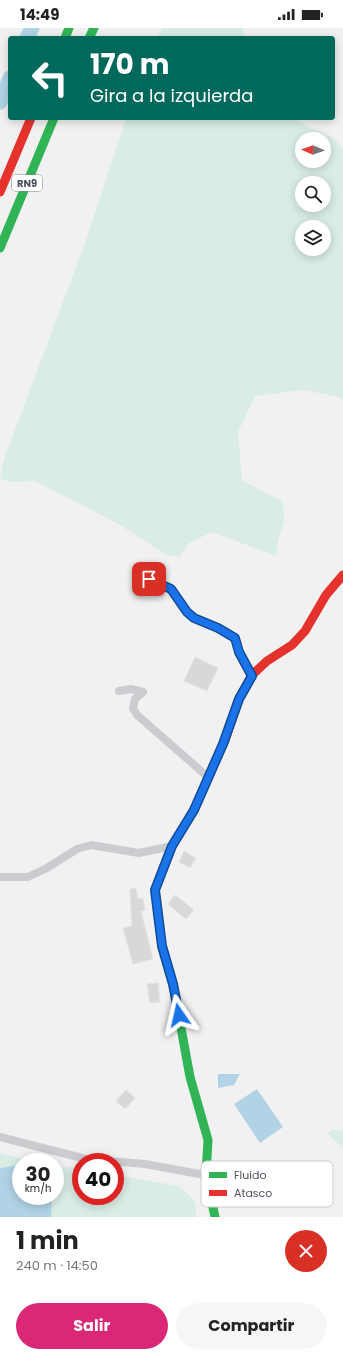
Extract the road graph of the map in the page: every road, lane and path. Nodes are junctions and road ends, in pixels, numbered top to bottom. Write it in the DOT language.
graph roads {
  1 [pos="30,120"];
  2 [pos="53,120"];
  3 [pos="0,192"];
  4 [pos="0,248"];
  5 [pos="343,575"];
  6 [pos="149,579"];
  7 [pos="252,676"];
  8 [pos="119,690"];
  9 [pos="208,778"];
  10 [pos="172,846"];
  11 [pos="0,877"];
  12 [pos="0,1137"];
  13 [pos="207,1161"];
  14 [pos="201,1174"];
  15 [pos="215,1214"];
  16 [pos="223,1217"];
  1 -- 3 [label="main road, RN9"];
  2 -- 4 [label="main road, RN9"];
  5 -- 7 [label="main road"];
  6 -- 7 [label="lane"];
  7 -- 9 [label="main road"];
  8 -- 9 [label="lane"];
  9 -- 10 [label="main road"];
  10 -- 11 [label="lane"];
  10 -- 13 [label="main road"];
  12 -- 14 [label="lane"];
  15 -- 16 [label="lane"];
}
